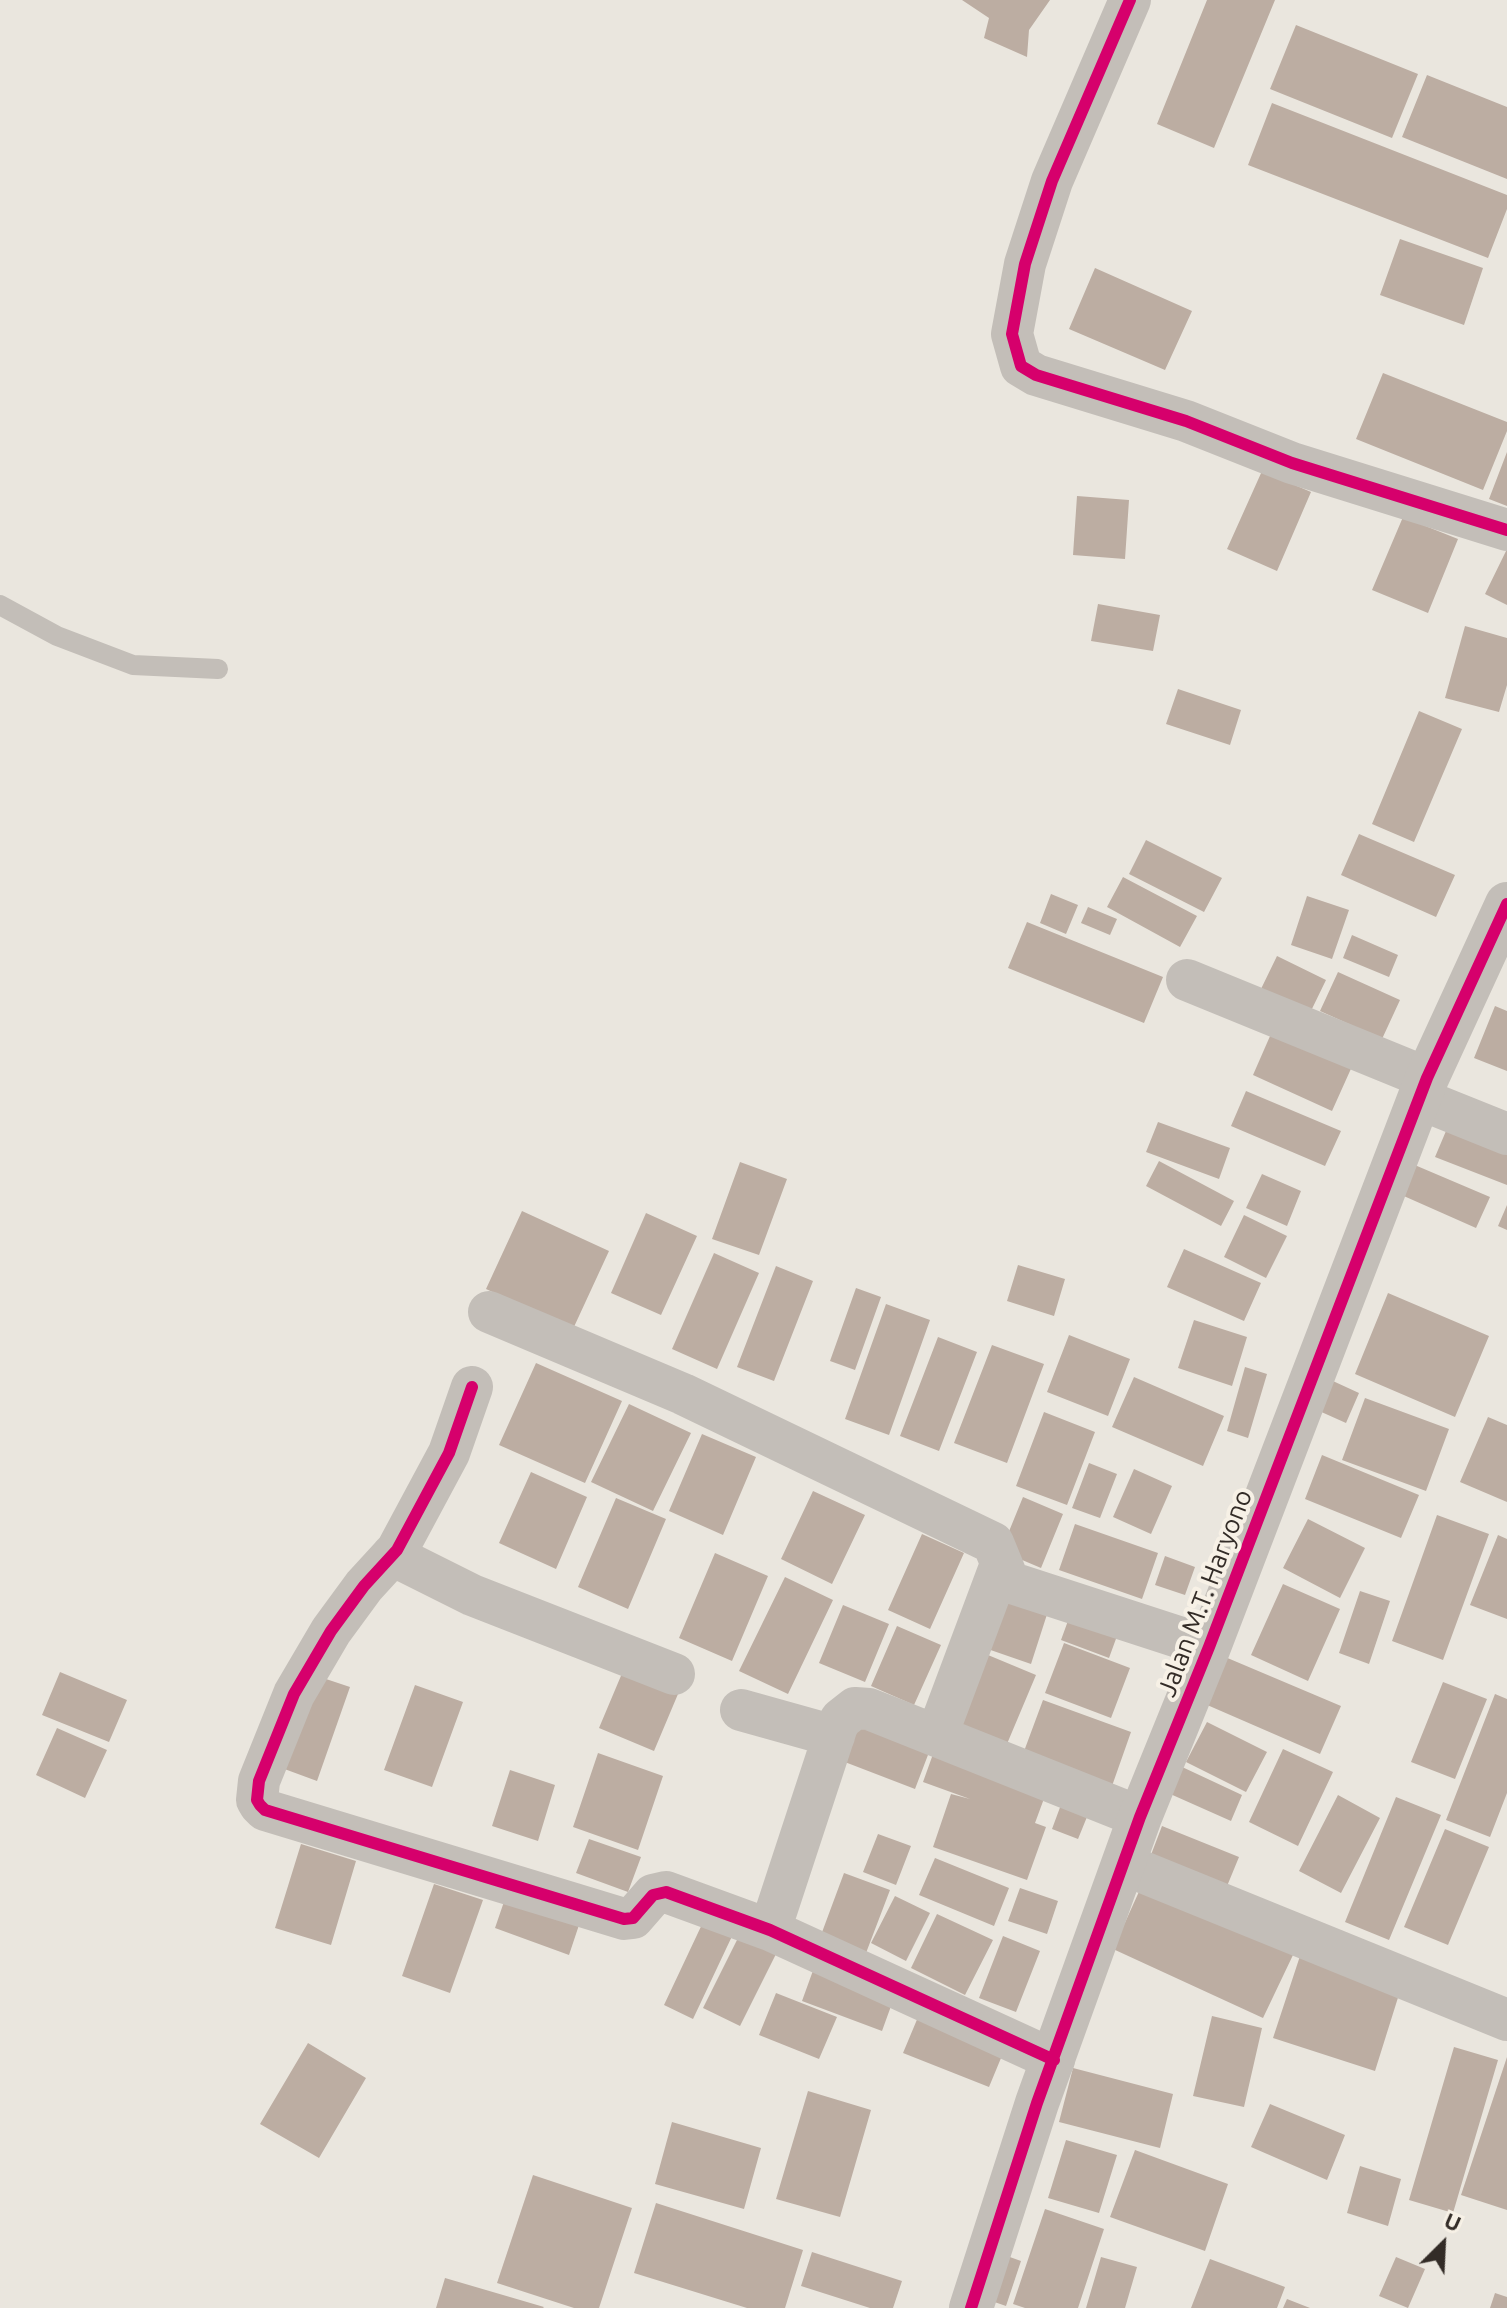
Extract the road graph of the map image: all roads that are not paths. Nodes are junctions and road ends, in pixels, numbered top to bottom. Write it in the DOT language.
graph roads {
  1 [pos="1130,0"];
  2 [pos="1507,530"];
  3 [pos="0,605"];
  4 [pos="218,669"];
  5 [pos="1507,904"];
  6 [pos="1187,980"];
  7 [pos="1423,1088"];
  8 [pos="1507,1134"];
  9 [pos="489,1312"];
  10 [pos="472,1387"];
  11 [pos="392,1555"];
  12 [pos="1001,1564"];
  13 [pos="1209,1647"];
  14 [pos="674,1674"];
  15 [pos="741,1710"];
  16 [pos="937,1735"];
  17 [pos="834,1736"];
  18 [pos="1140,1817"];
  19 [pos="1123,1864"];
  20 [pos="770,1930"];
  21 [pos="1507,2020"];
  22 [pos="1054,2060"];
  23 [pos="971,2308"];
  1 -- 2 [label="street"];
  3 -- 4 [label="lane"];
  5 -- 7 [label="street, Jalan M.T. Haryono"];
  6 -- 7 [label="street"];
  7 -- 8 [label="street"];
  7 -- 13 [label="street, Jalan M.T. Haryono"];
  9 -- 12 [label="street"];
  10 -- 11 [label="street"];
  11 -- 14 [label="street"];
  11 -- 20 [label="street"];
  12 -- 13 [label="street"];
  12 -- 16 [label="street"];
  13 -- 18 [label="street, Jalan M.T. Haryono"];
  15 -- 17 [label="street"];
  16 -- 17 [label="street"];
  16 -- 18 [label="street"];
  17 -- 20 [label="street"];
  18 -- 19 [label="street, Jalan M.T. Haryono"];
  19 -- 21 [label="street"];
  19 -- 22 [label="street, Jalan M.T. Haryono"];
  20 -- 22 [label="street"];
  22 -- 23 [label="street, Jalan M.T. Haryono"];
}
